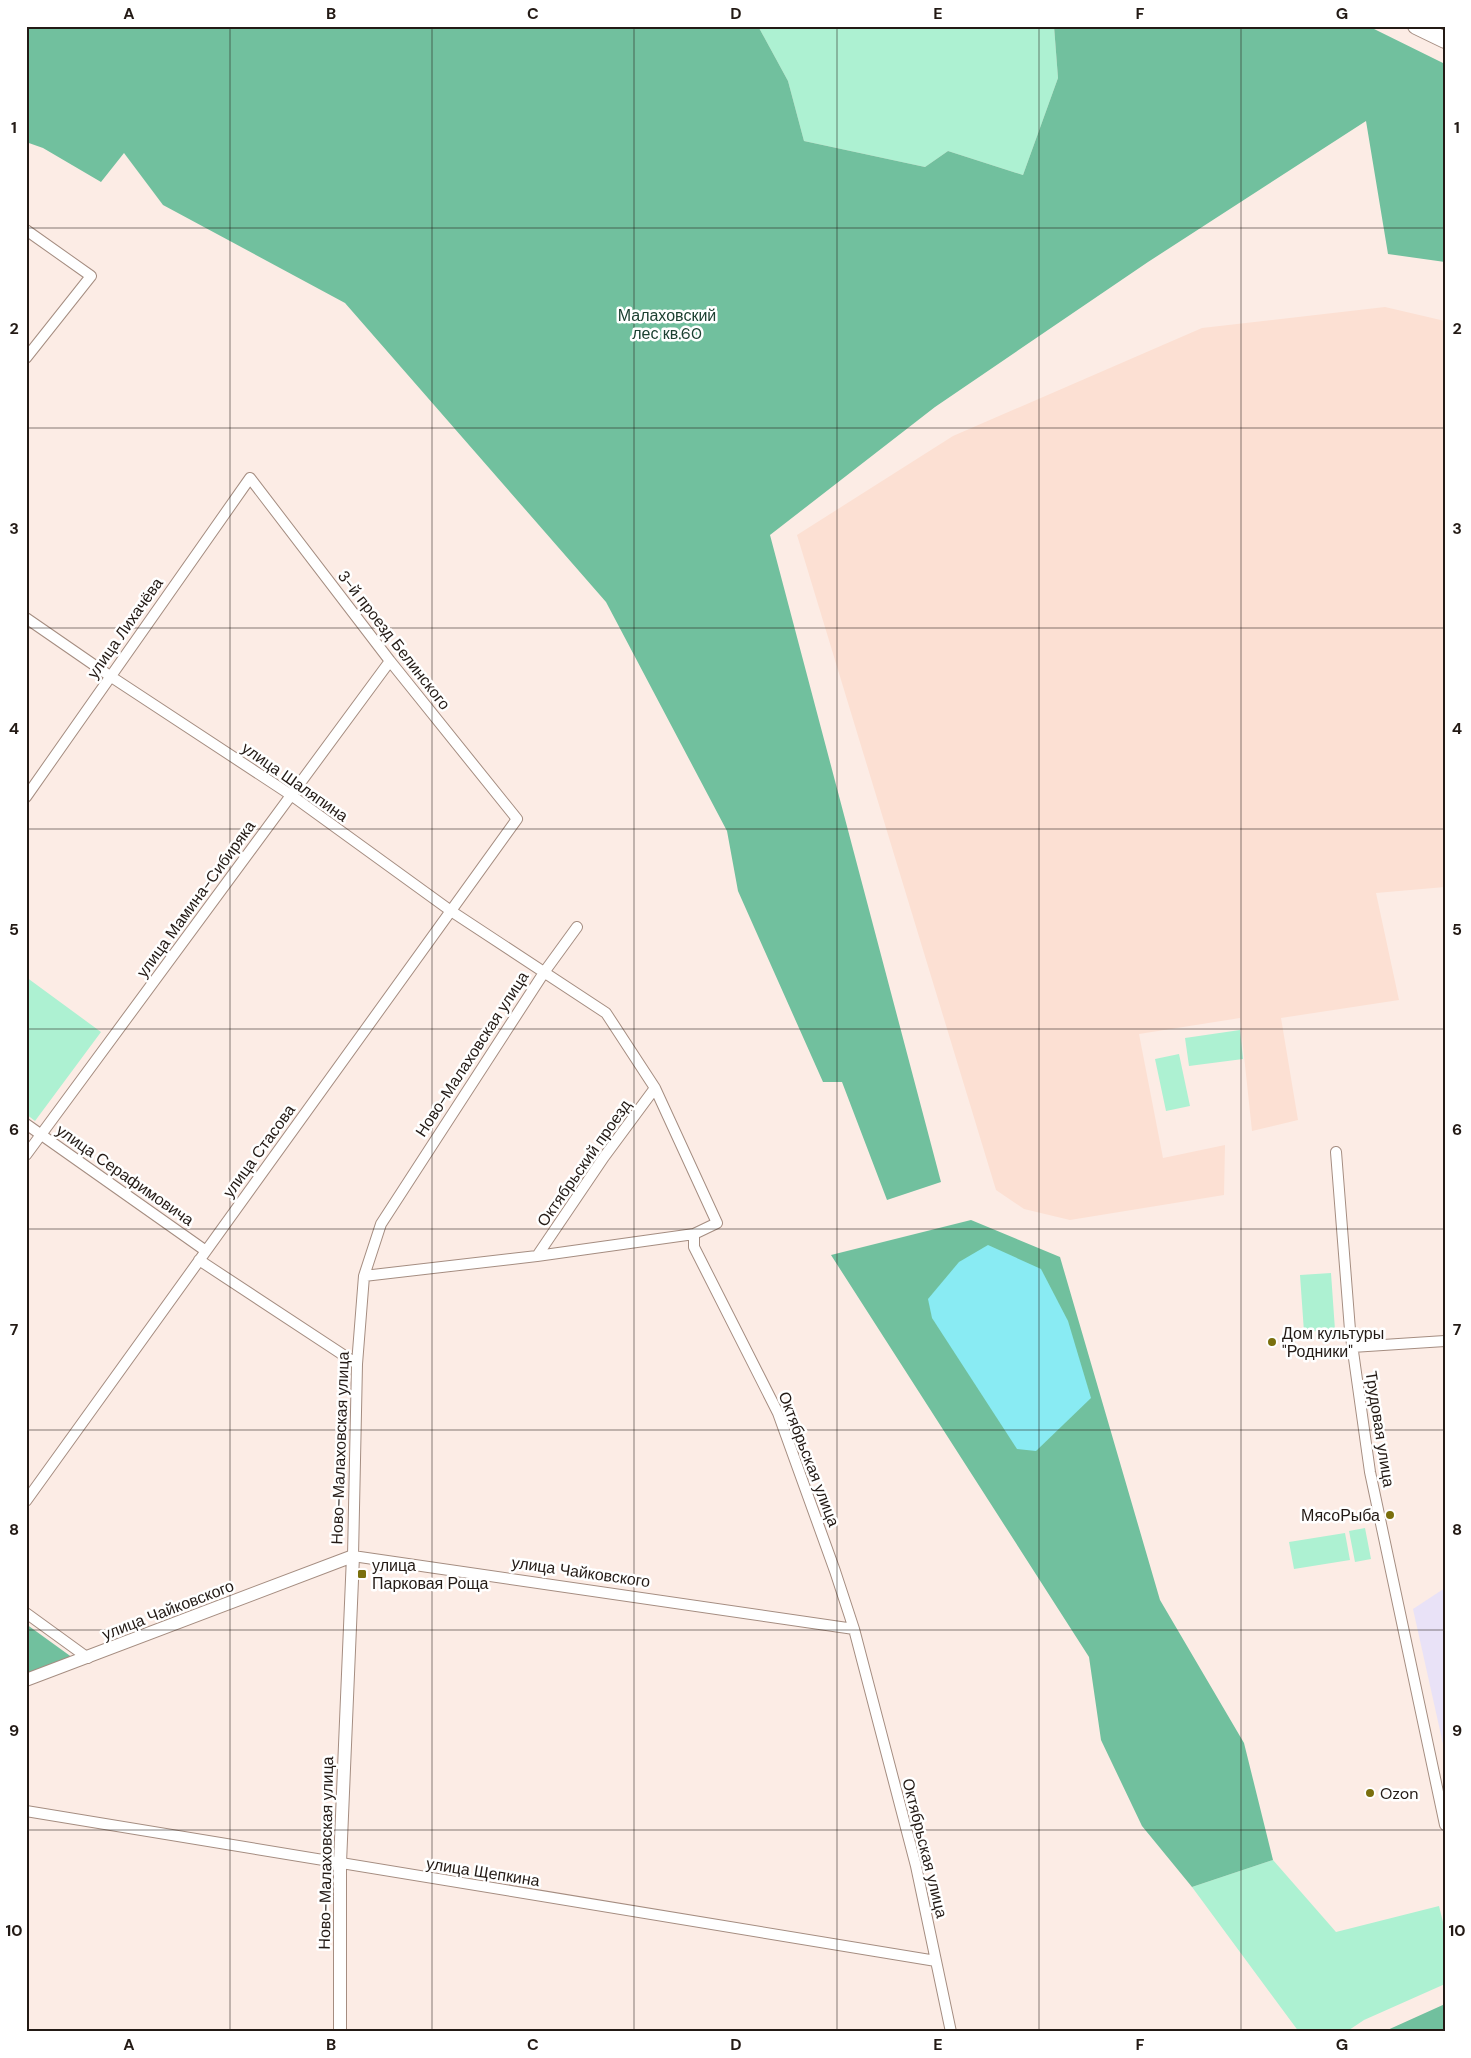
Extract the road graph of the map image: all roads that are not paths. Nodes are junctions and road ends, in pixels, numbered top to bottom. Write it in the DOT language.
graph roads {
  1 [pos="1416,26"];
  2 [pos="1445,40"];
  3 [pos="26,230"];
  4 [pos="26,358"];
  5 [pos="250,478"];
  6 [pos="26,618"];
  7 [pos="390,661"];
  8 [pos="110,676"];
  9 [pos="291,795"];
  10 [pos="26,797"];
  11 [pos="517,819"];
  12 [pos="451,911"];
  13 [pos="577,927"];
  14 [pos="545,971"];
  15 [pos="655,1088"];
  16 [pos="26,1124"];
  17 [pos="41,1134"];
  18 [pos="1336,1152"];
  19 [pos="26,1155"];
  20 [pos="694,1234"];
  21 [pos="203,1255"];
  22 [pos="537,1256"];
  23 [pos="364,1276"];
  24 [pos="1445,1341"];
  25 [pos="1352,1348"];
  26 [pos="357,1364"];
  27 [pos="26,1501"];
  28 [pos="353,1556"];
  29 [pos="26,1613"];
  30 [pos="854,1629"];
  31 [pos="88,1658"];
  32 [pos="26,1680"];
  33 [pos="27,1813"];
  34 [pos="1445,1825"];
  35 [pos="340,1863"];
  36 [pos="936,1962"];
  37 [pos="340,2032"];
  38 [pos="951,2032"];
  1 -- 2 [label="main road"];
  3 -- 4 [label="street"];
  5 -- 7 [label="street, 3-й проезд Белинского"];
  5 -- 8 [label="street, улица Лихачёва"];
  6 -- 8 [label="street, улица Шаляпина"];
  7 -- 9 [label="street, улица Мамина-Сибиряка"];
  7 -- 11 [label="street, 3-й проезд Белинского"];
  8 -- 9 [label="street, улица Шаляпина"];
  8 -- 10 [label="street, улица Лихачёва"];
  9 -- 12 [label="street, улица Шаляпина"];
  9 -- 17 [label="street, улица Мамина-Сибиряка"];
  11 -- 12 [label="street, улица Стасова"];
  12 -- 14 [label="street, улица Шаляпина"];
  12 -- 21 [label="street, улица Стасова"];
  13 -- 14 [label="street, Ново-Малаховская улица"];
  14 -- 15 [label="street"];
  14 -- 23 [label="street, Ново-Малаховская улица"];
  15 -- 20 [label="street"];
  15 -- 22 [label="street, Октябрьский проезд"];
  16 -- 17 [label="street, улица Серафимовича"];
  17 -- 19 [label="street, улица Мамина-Сибиряка"];
  17 -- 21 [label="street, улица Серафимовича"];
  18 -- 25 [label="street, Трудовая улица"];
  20 -- 22 [label="street, Октябрьский проезд"];
  20 -- 30 [label="street, Октябрьская улица"];
  21 -- 26 [label="street, улица Серафимовича"];
  21 -- 27 [label="street, улица Стасова"];
  22 -- 23 [label="street, Октябрьский проезд"];
  23 -- 26 [label="street, Ново-Малаховская улица"];
  24 -- 25 [label="street"];
  25 -- 34 [label="street, Трудовая улица"];
  26 -- 28 [label="street, Ново-Малаховская улица"];
  28 -- 30 [label="street, улица Чайковского"];
  28 -- 31 [label="street, улица Чайковского"];
  28 -- 35 [label="street, Ново-Малаховская улица"];
  29 -- 31 [label="street"];
  30 -- 36 [label="street, Октябрьская улица"];
  31 -- 32 [label="street, улица Чайковского"];
  33 -- 35 [label="street, улица Щепкина"];
  35 -- 36 [label="street, улица Щепкина"];
  35 -- 37 [label="street, Ново-Малаховская улица"];
  36 -- 38 [label="street, Октябрьская улица"];
}
